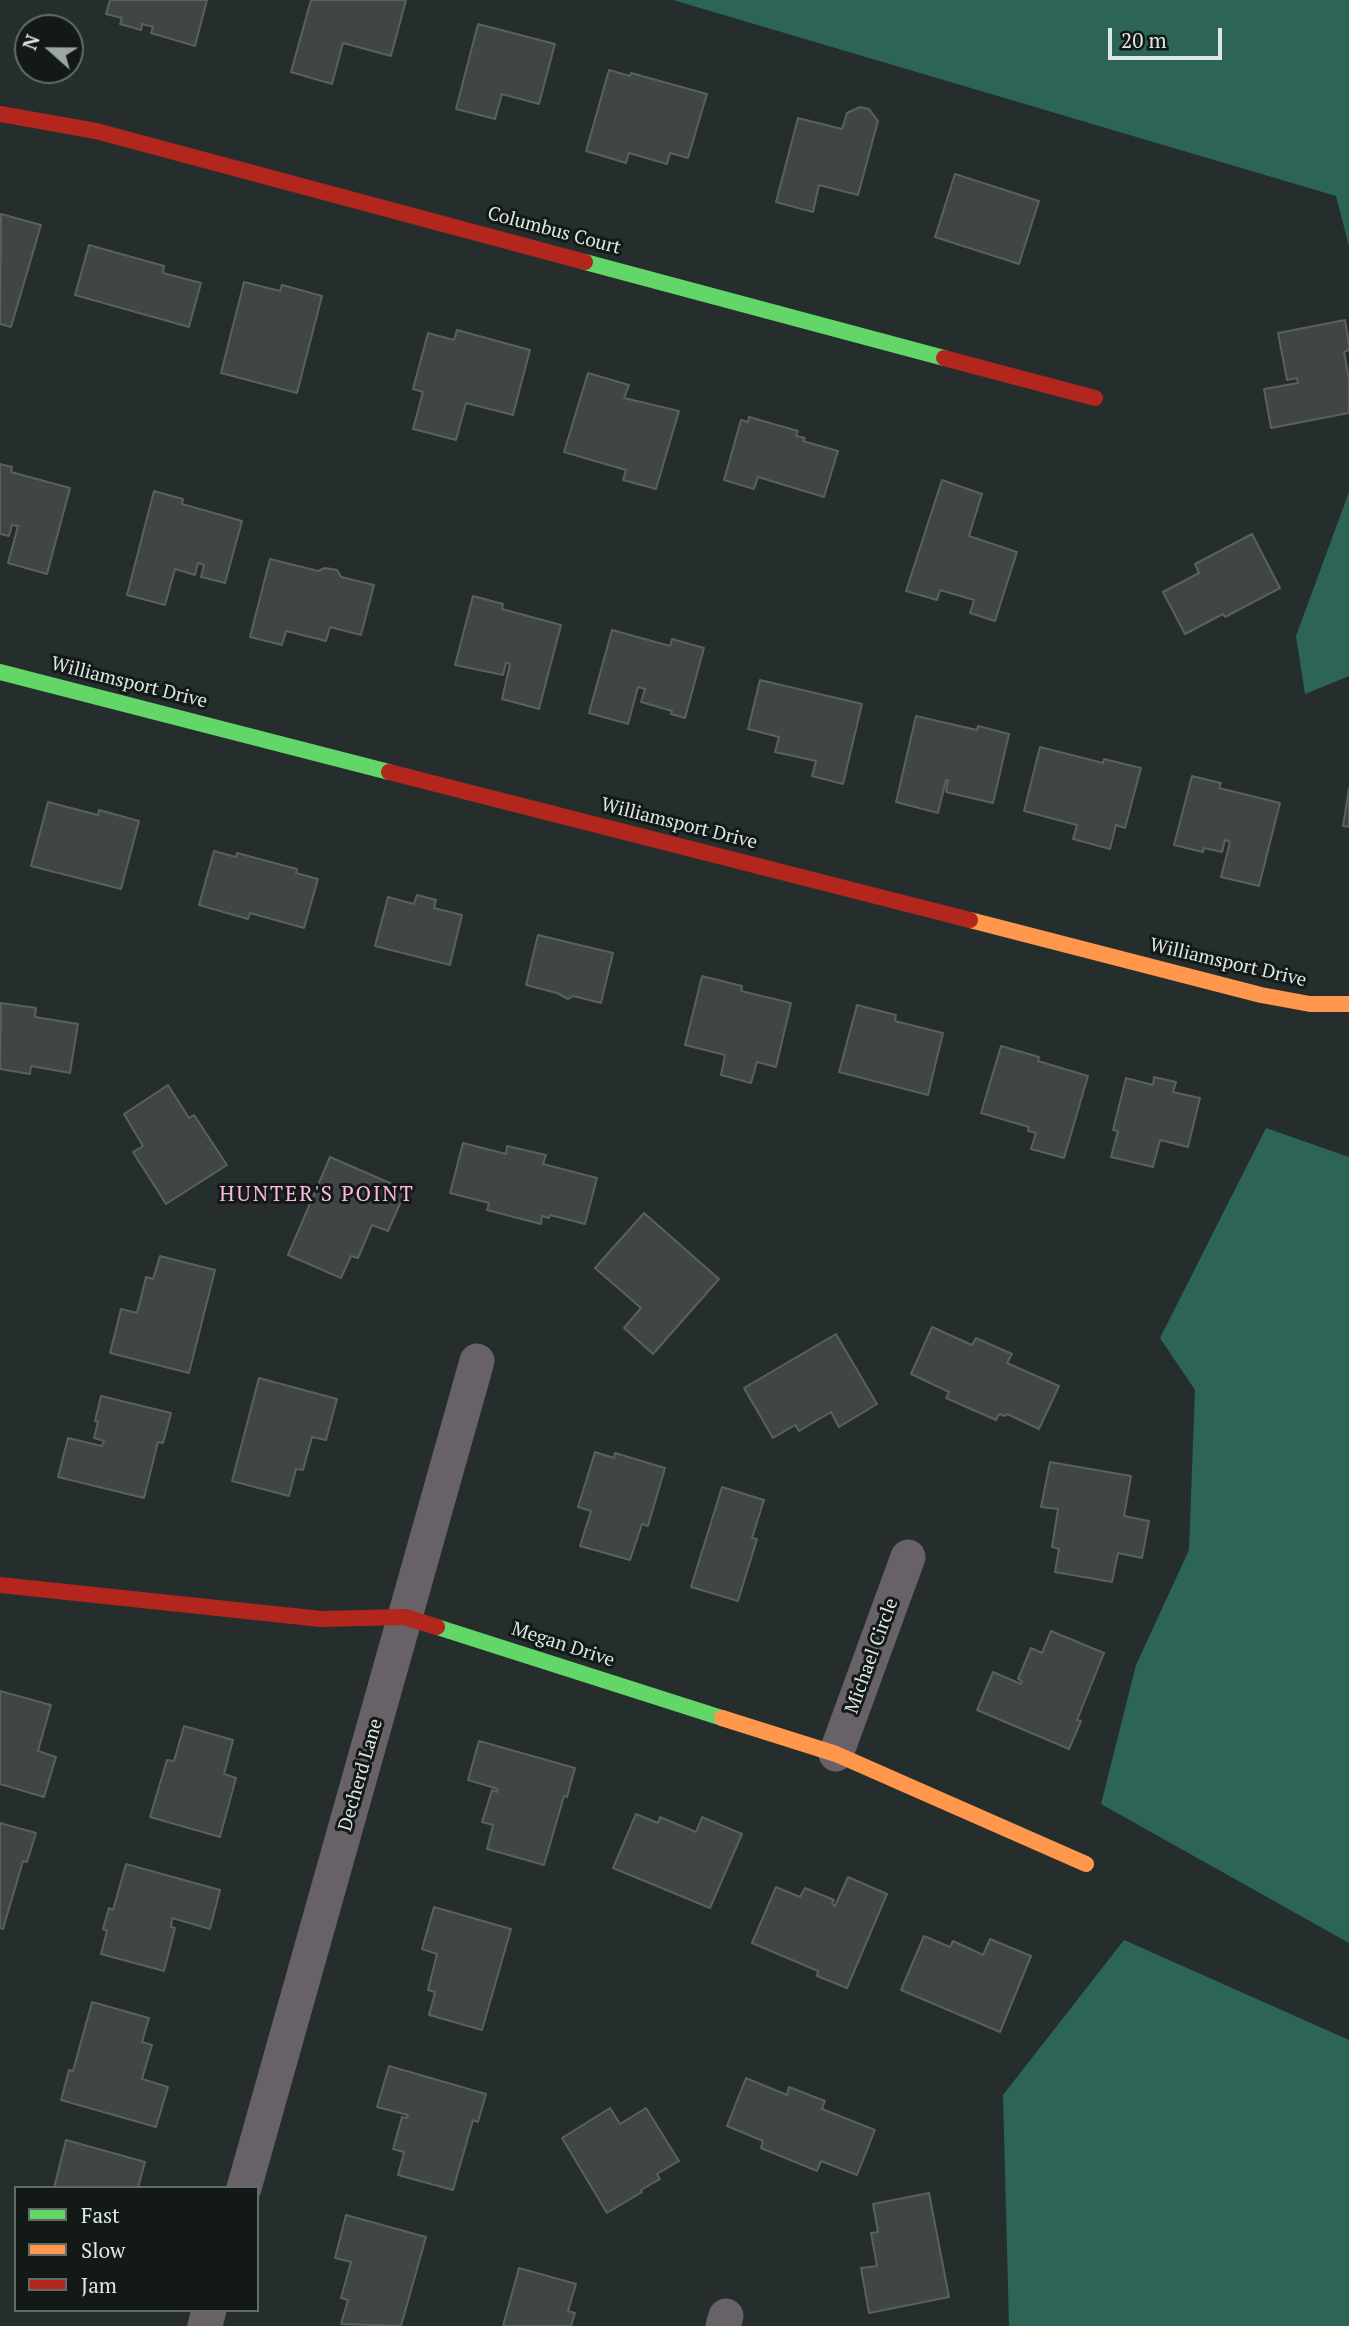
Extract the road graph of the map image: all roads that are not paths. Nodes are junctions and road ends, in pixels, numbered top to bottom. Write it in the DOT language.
graph roads {
  1 [pos="0,114"];
  2 [pos="1095,398"];
  3 [pos="0,672"];
  4 [pos="1349,1004"];
  5 [pos="477,1362"];
  6 [pos="908,1557"];
  7 [pos="0,1586"];
  8 [pos="405,1617"];
  9 [pos="836,1754"];
  10 [pos="1086,1864"];
  11 [pos="245,2186"];
  1 -- 2 [label="street, Columbus Court"];
  3 -- 4 [label="street, Williamsport Drive"];
  5 -- 8 [label="street, Decherd Lane"];
  6 -- 9 [label="street, Michael Circle"];
  7 -- 8 [label="street, Megan Drive"];
  8 -- 9 [label="street, Megan Drive"];
  8 -- 11 [label="street, Decherd Lane"];
  9 -- 10 [label="street, Megan Drive"];
}
